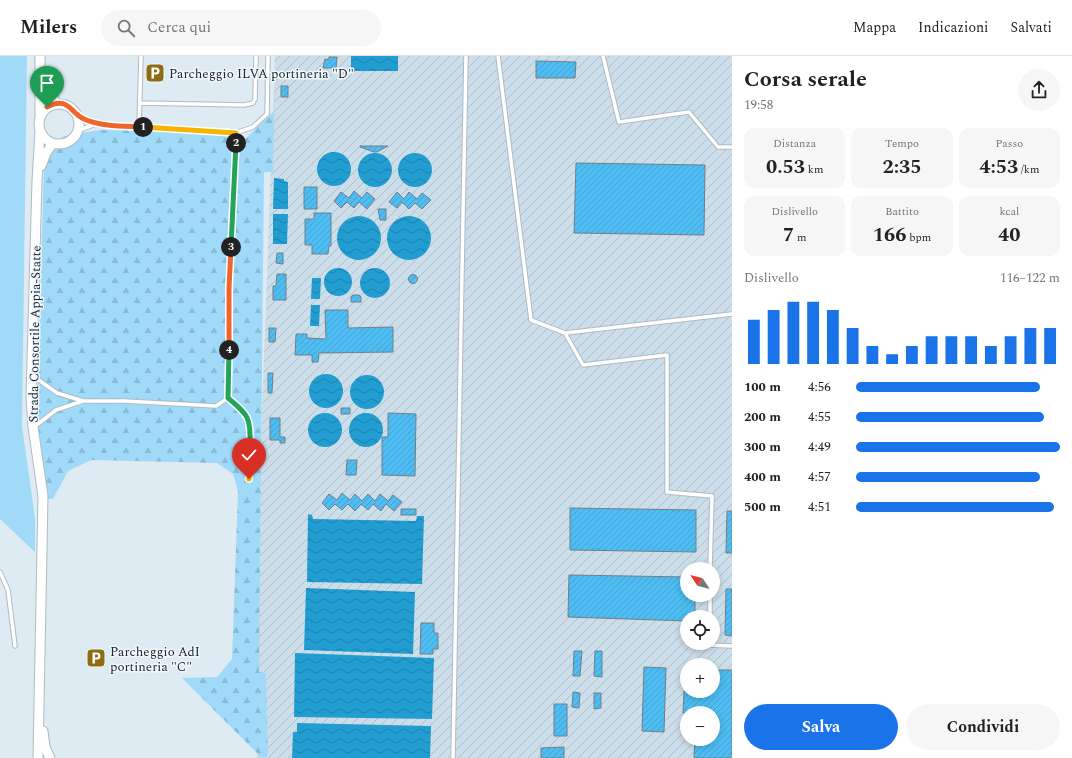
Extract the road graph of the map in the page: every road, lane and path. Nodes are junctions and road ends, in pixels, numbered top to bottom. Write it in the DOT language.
graph roads {
  1 [pos="40,56"];
  2 [pos="141,56"];
  3 [pos="256,56"];
  4 [pos="268,56"];
  5 [pos="466,56"];
  6 [pos="498,56"];
  7 [pos="603,56"];
  8 [pos="41,73"];
  9 [pos="140,103"];
  10 [pos="57,104"];
  11 [pos="77,115"];
  12 [pos="40,116"];
  13 [pos="96,124"];
  14 [pos="139,127"];
  15 [pos="40,130"];
  16 [pos="77,131"];
  17 [pos="236,133"];
  18 [pos="53,143"];
  19 [pos="732,147"];
  20 [pos="37,181"];
  21 [pos="732,314"];
  22 [pos="565,333"];
  23 [pos="32,375"];
  24 [pos="228,398"];
  25 [pos="83,401"];
  26 [pos="33,427"];
  27 [pos="249,479"];
  28 [pos="710,562"];
  29 [pos="0,572"];
  30 [pos="720,645"];
  31 [pos="14,646"];
  32 [pos="732,646"];
  33 [pos="39,678"];
  34 [pos="38,758"];
  35 [pos="50,758"];
  36 [pos="452,758"];
  1 -- 8 [label="street"];
  2 -- 9 [label="lane"];
  3 -- 9 [label="lane"];
  4 -- 17 [label="lane"];
  5 -- 36 [label="lane"];
  6 -- 22 [label="lane"];
  7 -- 19 [label="lane"];
  8 -- 10 [label="street"];
  8 -- 12 [label="street"];
  9 -- 14 [label="lane"];
  10 -- 11 [label="street"];
  10 -- 12 [label="street"];
  11 -- 13 [label="lane"];
  11 -- 16 [label="street"];
  12 -- 15 [label="street"];
  13 -- 14 [label="lane"];
  13 -- 16 [label="lane"];
  14 -- 17 [label="lane"];
  15 -- 18 [label="street"];
  15 -- 20 [label="street, Strada Consortile Appia-Statte"];
  16 -- 18 [label="street"];
  17 -- 24 [label="lane"];
  18 -- 20 [label="street, Strada Consortile Appia-Statte"];
  20 -- 23 [label="street, Strada Consortile Appia-Statte"];
  21 -- 22 [label="lane"];
  22 -- 28 [label="lane"];
  23 -- 25 [label="lane"];
  23 -- 26 [label="street, Strada Consortile Appia-Statte"];
  24 -- 25 [label="lane"];
  24 -- 27 [label="lane"];
  25 -- 26 [label="lane"];
  26 -- 33 [label="street, Strada Consortile Appia-Statte"];
  29 -- 31 [label="lane"];
  30 -- 32 [label="lane"];
  33 -- 34 [label="street, Strada Consortile Appia-Statte"];
  33 -- 35 [label="street, Strada Consortile Appia-Statte"];
}
